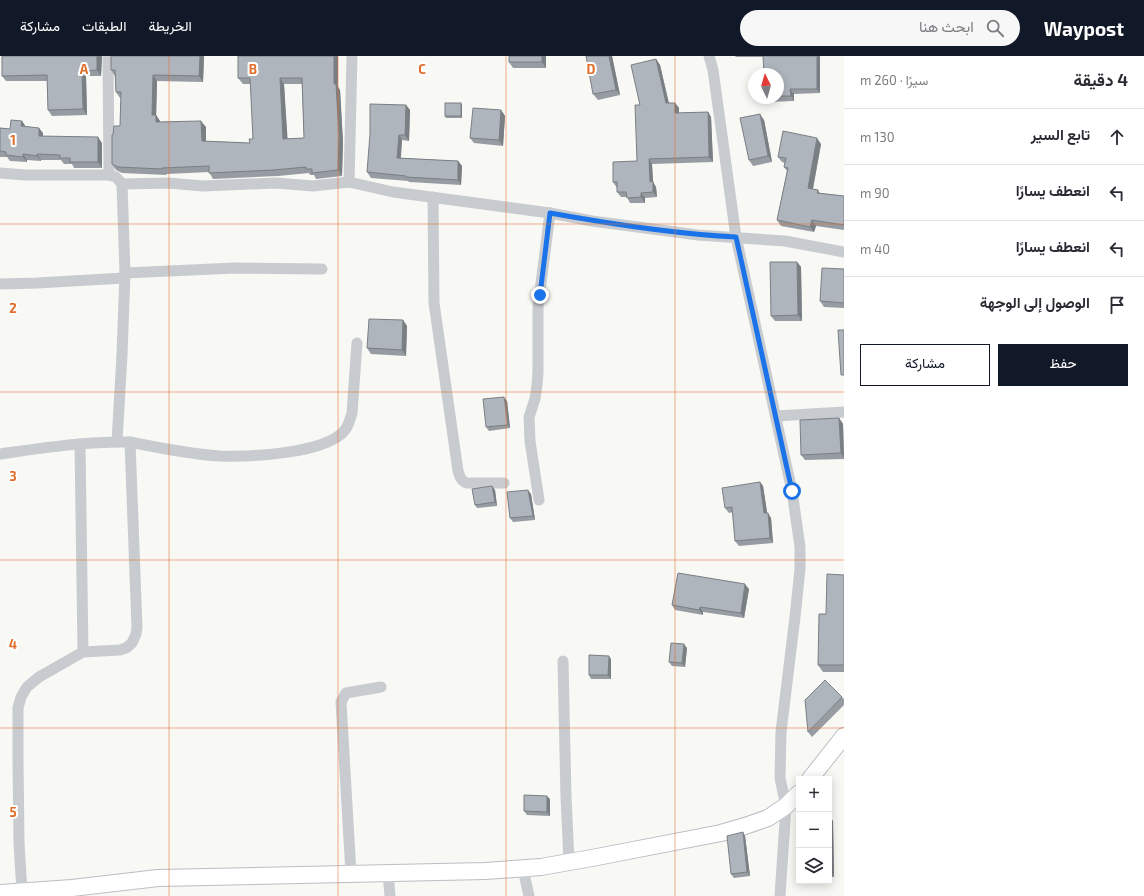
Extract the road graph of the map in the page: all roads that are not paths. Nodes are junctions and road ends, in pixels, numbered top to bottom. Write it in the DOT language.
graph roads {
  1 [pos="108,56"];
  2 [pos="352,56"];
  3 [pos="709,56"];
  4 [pos="714,56"];
  5 [pos="713,70"];
  6 [pos="0,173"];
  7 [pos="109,175"];
  8 [pos="349,182"];
  9 [pos="122,184"];
  10 [pos="433,198"];
  11 [pos="550,213"];
  12 [pos="736,237"];
  13 [pos="844,252"];
  14 [pos="322,269"];
  15 [pos="124,275"];
  16 [pos="0,284"];
  17 [pos="357,343"];
  18 [pos="844,412"];
  19 [pos="776,416"];
  20 [pos="117,442"];
  21 [pos="130,442"];
  22 [pos="80,444"];
  23 [pos="0,454"];
  24 [pos="504,483"];
  25 [pos="539,500"];
  26 [pos="83,652"];
  27 [pos="563,661"];
  28 [pos="381,687"];
  29 [pos="844,736"];
  30 [pos="812,776"];
  31 [pos="796,796"];
  32 [pos="786,806"];
  33 [pos="569,862"];
  34 [pos="523,869"];
  35 [pos="388,873"];
  36 [pos="351,874"];
  37 [pos="22,892"];
  38 [pos="73,892"];
  39 [pos="0,893"];
  40 [pos="390,896"];
  41 [pos="529,896"];
  42 [pos="780,896"];
  1 -- 7 [label="street"];
  2 -- 8 [label="street"];
  3 -- 5 [label="street"];
  4 -- 5 [label="street"];
  5 -- 12 [label="street"];
  6 -- 7 [label="street"];
  7 -- 9 [label="street"];
  8 -- 9 [label="street"];
  8 -- 10 [label="street"];
  9 -- 15 [label="street"];
  10 -- 11 [label="street"];
  10 -- 24 [label="street"];
  11 -- 12 [label="street"];
  11 -- 25 [label="street"];
  12 -- 13 [label="street"];
  12 -- 19 [label="street"];
  14 -- 15 [label="street"];
  15 -- 16 [label="street"];
  15 -- 20 [label="street"];
  17 -- 21 [label="street"];
  18 -- 19 [label="street"];
  19 -- 32 [label="street"];
  20 -- 21 [label="street"];
  20 -- 22 [label="street"];
  21 -- 26 [label="street"];
  22 -- 23 [label="street"];
  22 -- 26 [label="street"];
  26 -- 37 [label="street"];
  27 -- 33 [label="street"];
  28 -- 36 [label="street"];
  29 -- 30 [label="street"];
  31 -- 32 [label="street"];
  32 -- 33 [label="street"];
  32 -- 42 [label="street"];
  33 -- 34 [label="street"];
  34 -- 35 [label="street"];
  34 -- 41 [label="street"];
  35 -- 36 [label="street"];
  35 -- 40 [label="street"];
  36 -- 38 [label="street"];
  37 -- 38 [label="street"];
  37 -- 39 [label="street"];
}
